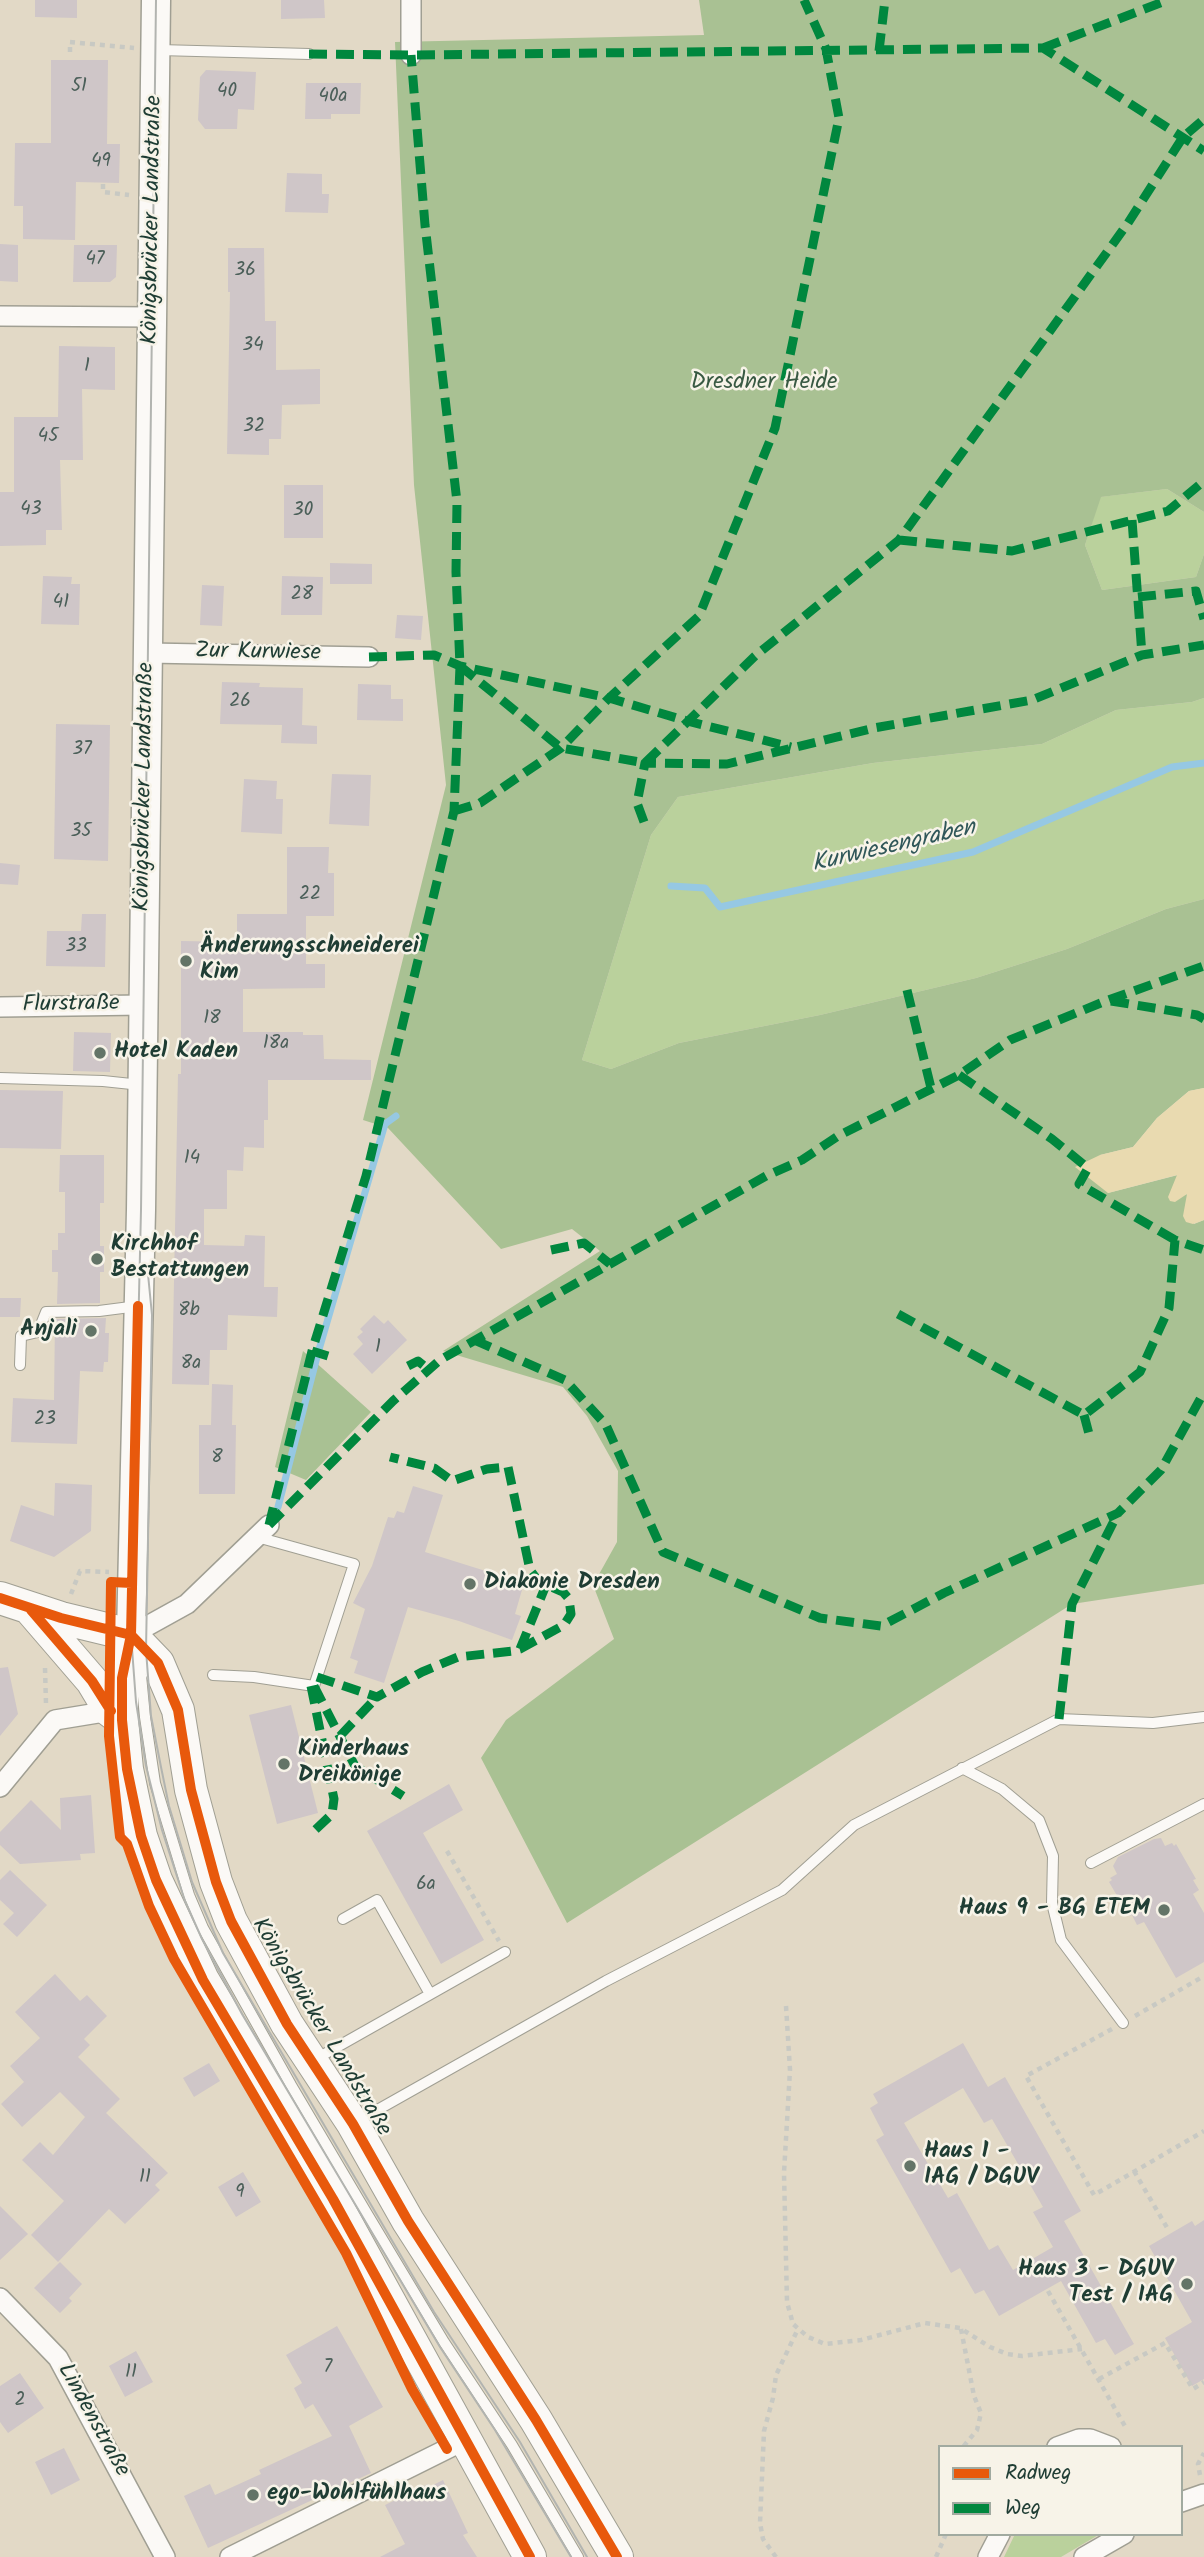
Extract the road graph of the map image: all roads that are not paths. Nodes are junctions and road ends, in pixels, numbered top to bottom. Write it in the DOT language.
graph roads {
  1 [pos="156,0"];
  2 [pos="411,0"];
  3 [pos="156,50"];
  4 [pos="309,54"];
  5 [pos="411,55"];
  6 [pos="0,316"];
  7 [pos="152,317"];
  8 [pos="148,653"];
  9 [pos="369,657"];
  10 [pos="143,1004"];
  11 [pos="0,1007"];
  12 [pos="0,1078"];
  13 [pos="142,1085"];
  14 [pos="138,1306"];
  15 [pos="20,1365"];
  16 [pos="263,1531"];
  17 [pos="0,1598"];
  18 [pos="30,1609"];
  19 [pos="131,1635"];
  20 [pos="213,1675"];
  21 [pos="1204,1717"];
  22 [pos="122,1724"];
  23 [pos="140,1755"];
  24 [pos="962,1768"];
  25 [pos="155,1783"];
  26 [pos="0,1787"];
  27 [pos="1204,1804"];
  28 [pos="1091,1863"];
  29 [pos="343,1919"];
  30 [pos="505,1952"];
  31 [pos="429,1994"];
  32 [pos="1123,2023"];
  33 [pos="310,2062"];
  34 [pos="353,2124"];
  35 [pos="0,2298"];
  36 [pos="465,2440"];
  37 [pos="1062,2445"];
  38 [pos="1106,2445"];
  39 [pos="1204,2494"];
  40 [pos="1183,2501"];
  41 [pos="999,2536"];
  42 [pos="1121,2536"];
  43 [pos="1087,2556"];
  44 [pos="165,2557"];
  45 [pos="230,2557"];
  46 [pos="530,2557"];
  47 [pos="578,2557"];
  48 [pos="617,2557"];
  49 [pos="988,2557"];
  1 -- 3 [label="main road, Königsbrücker Landstraße"];
  2 -- 5 [label="street"];
  3 -- 4 [label="lane"];
  3 -- 7 [label="main road, Königsbrücker Landstraße"];
  6 -- 7 [label="street"];
  7 -- 8 [label="main road, Königsbrücker Landstraße"];
  8 -- 9 [label="street, Zur Kurwiese"];
  8 -- 10 [label="main road, Königsbrücker Landstraße"];
  10 -- 11 [label="street, Flurstraße"];
  10 -- 13 [label="main road, Königsbrücker Landstraße"];
  12 -- 13 [label="lane"];
  13 -- 14 [label="main road, Königsbrücker Landstraße"];
  14 -- 15 [label="lane"];
  14 -- 19 [label="main road, Königsbrücker Landstraße"];
  16 -- 19 [label="street"];
  16 -- 20 [label="lane"];
  17 -- 18 [label="main road"];
  18 -- 19 [label="main road"];
  18 -- 22 [label="main road"];
  19 -- 22 [label="main road"];
  19 -- 25 [label="lane"];
  19 -- 33 [label="main road, Königsbrücker Landstraße"];
  21 -- 24 [label="lane"];
  22 -- 26 [label="street"];
  22 -- 36 [label="main road"];
  23 -- 25 [label="lane"];
  24 -- 32 [label="lane"];
  24 -- 34 [label="lane"];
  25 -- 47 [label="lane"];
  27 -- 28 [label="lane"];
  29 -- 31 [label="lane"];
  30 -- 31 [label="lane"];
  31 -- 33 [label="lane"];
  33 -- 34 [label="main road, Königsbrücker Landstraße"];
  34 -- 48 [label="main road, Königsbrücker Landstraße"];
  35 -- 44 [label="street, Lindenstraße"];
  36 -- 45 [label="street"];
  36 -- 46 [label="main road"];
  37 -- 38 [label="street"];
  39 -- 40 [label="street"];
  41 -- 49 [label="street"];
  42 -- 43 [label="street"];
}
